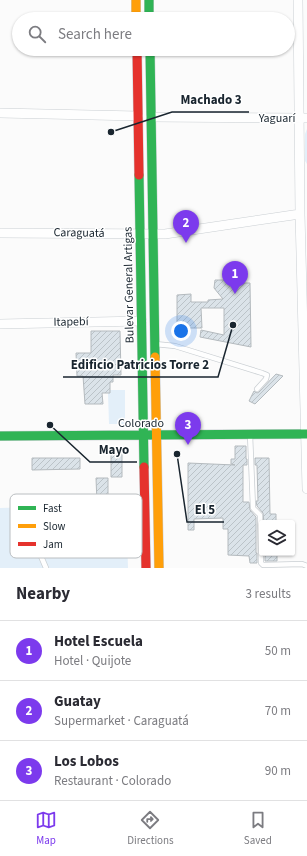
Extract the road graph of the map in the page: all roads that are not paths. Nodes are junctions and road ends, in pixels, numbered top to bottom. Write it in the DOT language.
graph roads {
  1 [pos="136,0"];
  2 [pos="149,0"];
  3 [pos="298,0"];
  4 [pos="136,12"];
  5 [pos="150,12"];
  6 [pos="137,56"];
  7 [pos="150,56"];
  8 [pos="0,113"];
  9 [pos="138,116"];
  10 [pos="152,117"];
  11 [pos="303,118"];
  12 [pos="307,186"];
  13 [pos="300,194"];
  14 [pos="300,214"];
  15 [pos="304,227"];
  16 [pos="0,232"];
  17 [pos="140,234"];
  18 [pos="152,234"];
  19 [pos="142,321"];
  20 [pos="0,324"];
  21 [pos="155,344"];
  22 [pos="257,389"];
  23 [pos="250,434"];
  24 [pos="306,434"];
  25 [pos="144,435"];
  26 [pos="156,435"];
  27 [pos="0,436"];
  28 [pos="307,489"];
  29 [pos="42,558"];
  30 [pos="307,566"];
  31 [pos="46,568"];
  32 [pos="146,568"];
  33 [pos="159,568"];
  1 -- 4 [label="main road"];
  2 -- 5 [label="main road"];
  3 -- 11 [label="street"];
  6 -- 9 [label="main road, Bulevar General Artigas"];
  7 -- 10 [label="main road, Bulevar General Artigas"];
  8 -- 9 [label="street"];
  9 -- 17 [label="main road, Bulevar General Artigas"];
  10 -- 11 [label="street, Yaguarí"];
  10 -- 18 [label="main road, Bulevar General Artigas"];
  11 -- 13 [label="street"];
  12 -- 13 [label="street"];
  13 -- 14 [label="street"];
  14 -- 15 [label="street"];
  14 -- 18 [label="street, Caraguatá"];
  15 -- 24 [label="street"];
  16 -- 17 [label="street, Caraguatá"];
  17 -- 18 [label="street, Caraguatá"];
  17 -- 19 [label="main road, Bulevar General Artigas"];
  18 -- 21 [label="main road, Bulevar General Artigas"];
  19 -- 20 [label="street, Itapebí"];
  19 -- 25 [label="main road, Bulevar General Artigas"];
  21 -- 22 [label="lane"];
  21 -- 26 [label="main road, Bulevar General Artigas"];
  23 -- 24 [label="main road, Colorado"];
  23 -- 26 [label="main road, Colorado"];
  23 -- 30 [label="lane"];
  24 -- 28 [label="street"];
  25 -- 26 [label="main road, Colorado"];
  25 -- 27 [label="main road, Colorado"];
  25 -- 32 [label="main road, Bulevar General Artigas"];
  26 -- 33 [label="main road, Bulevar General Artigas"];
  29 -- 31 [label="lane"];
}
